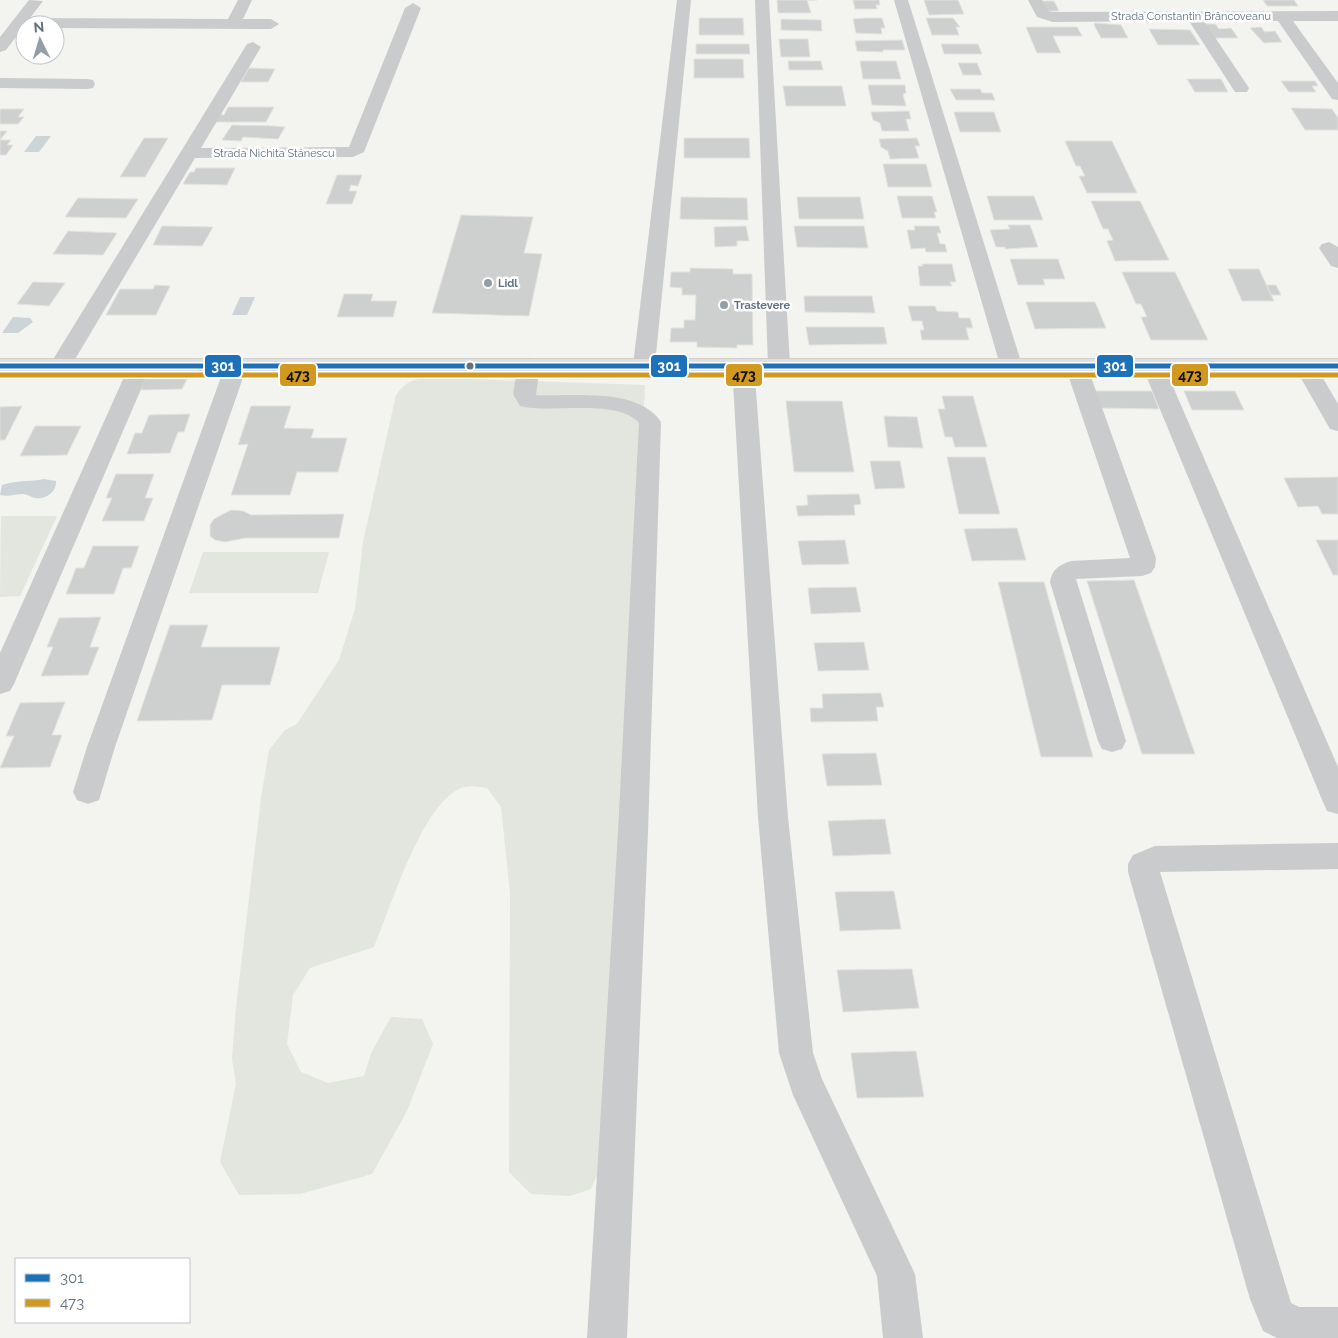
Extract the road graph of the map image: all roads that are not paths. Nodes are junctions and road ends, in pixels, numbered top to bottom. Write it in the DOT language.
graph roads {
  1 [pos="245,0"];
  2 [pos="684,0"];
  3 [pos="762,0"];
  4 [pos="901,0"];
  5 [pos="1035,0"];
  6 [pos="1126,0"];
  7 [pos="1243,0"];
  8 [pos="36,1"];
  9 [pos="414,8"];
  10 [pos="1136,16"];
  11 [pos="1193,16"];
  12 [pos="1254,16"];
  13 [pos="1282,16"];
  14 [pos="1338,16"];
  15 [pos="233,24"];
  16 [pos="271,24"];
  17 [pos="7,35"];
  18 [pos="253,47"];
  19 [pos="0,83"];
  20 [pos="87,84"];
  21 [pos="1242,88"];
  22 [pos="1338,94"];
  23 [pos="188,153"];
  24 [pos="528,365"];
  25 [pos="644,365"];
  26 [pos="743,365"];
  27 [pos="779,365"];
  28 [pos="1011,365"];
  29 [pos="0,366"];
  30 [pos="60,366"];
  31 [pos="140,366"];
  32 [pos="236,366"];
  33 [pos="1076,366"];
  34 [pos="1153,366"];
  35 [pos="1305,366"];
  36 [pos="1338,366"];
  37 [pos="1338,424"];
  38 [pos="0,684"];
  39 [pos="1112,741"];
  40 [pos="88,792"];
  41 [pos="1338,802"];
  42 [pos="1338,856"];
  43 [pos="1338,1327"];
  44 [pos="607,1338"];
  45 [pos="903,1338"];
  1 -- 15 [label="street"];
  2 -- 25 [label="street"];
  3 -- 27 [label="street"];
  4 -- 28 [label="street"];
  5 -- 10 [label="street, Strada Constantin Brâncoveanu"];
  6 -- 10 [label="street"];
  7 -- 12 [label="street"];
  8 -- 17 [label="street"];
  9 -- 23 [label="street, Strada Nichita Stănescu"];
  10 -- 11 [label="street, Strada Constantin Brâncoveanu"];
  11 -- 12 [label="street, Strada Constantin Brâncoveanu"];
  11 -- 21 [label="street"];
  12 -- 13 [label="street, Strada Constantin Brâncoveanu"];
  13 -- 14 [label="street, Strada Constantin Brâncoveanu"];
  13 -- 22 [label="street"];
  15 -- 16 [label="street"];
  15 -- 17 [label="street"];
  18 -- 23 [label="street, Strada Nichita Stănescu"];
  19 -- 20 [label="street"];
  23 -- 30 [label="street, Strada Nichita Stănescu"];
  24 -- 25 [label="street"];
  24 -- 32 [label="street"];
  24 -- 44 [label="street"];
  25 -- 26 [label="street"];
  26 -- 27 [label="street"];
  26 -- 45 [label="street"];
  27 -- 28 [label="street"];
  28 -- 33 [label="street"];
  29 -- 30 [label="street"];
  30 -- 31 [label="street"];
  31 -- 32 [label="street"];
  31 -- 38 [label="street"];
  32 -- 40 [label="street"];
  33 -- 34 [label="street"];
  33 -- 39 [label="street"];
  34 -- 35 [label="street"];
  34 -- 41 [label="street"];
  35 -- 36 [label="street"];
  35 -- 37 [label="street"];
  42 -- 43 [label="street"];
}
